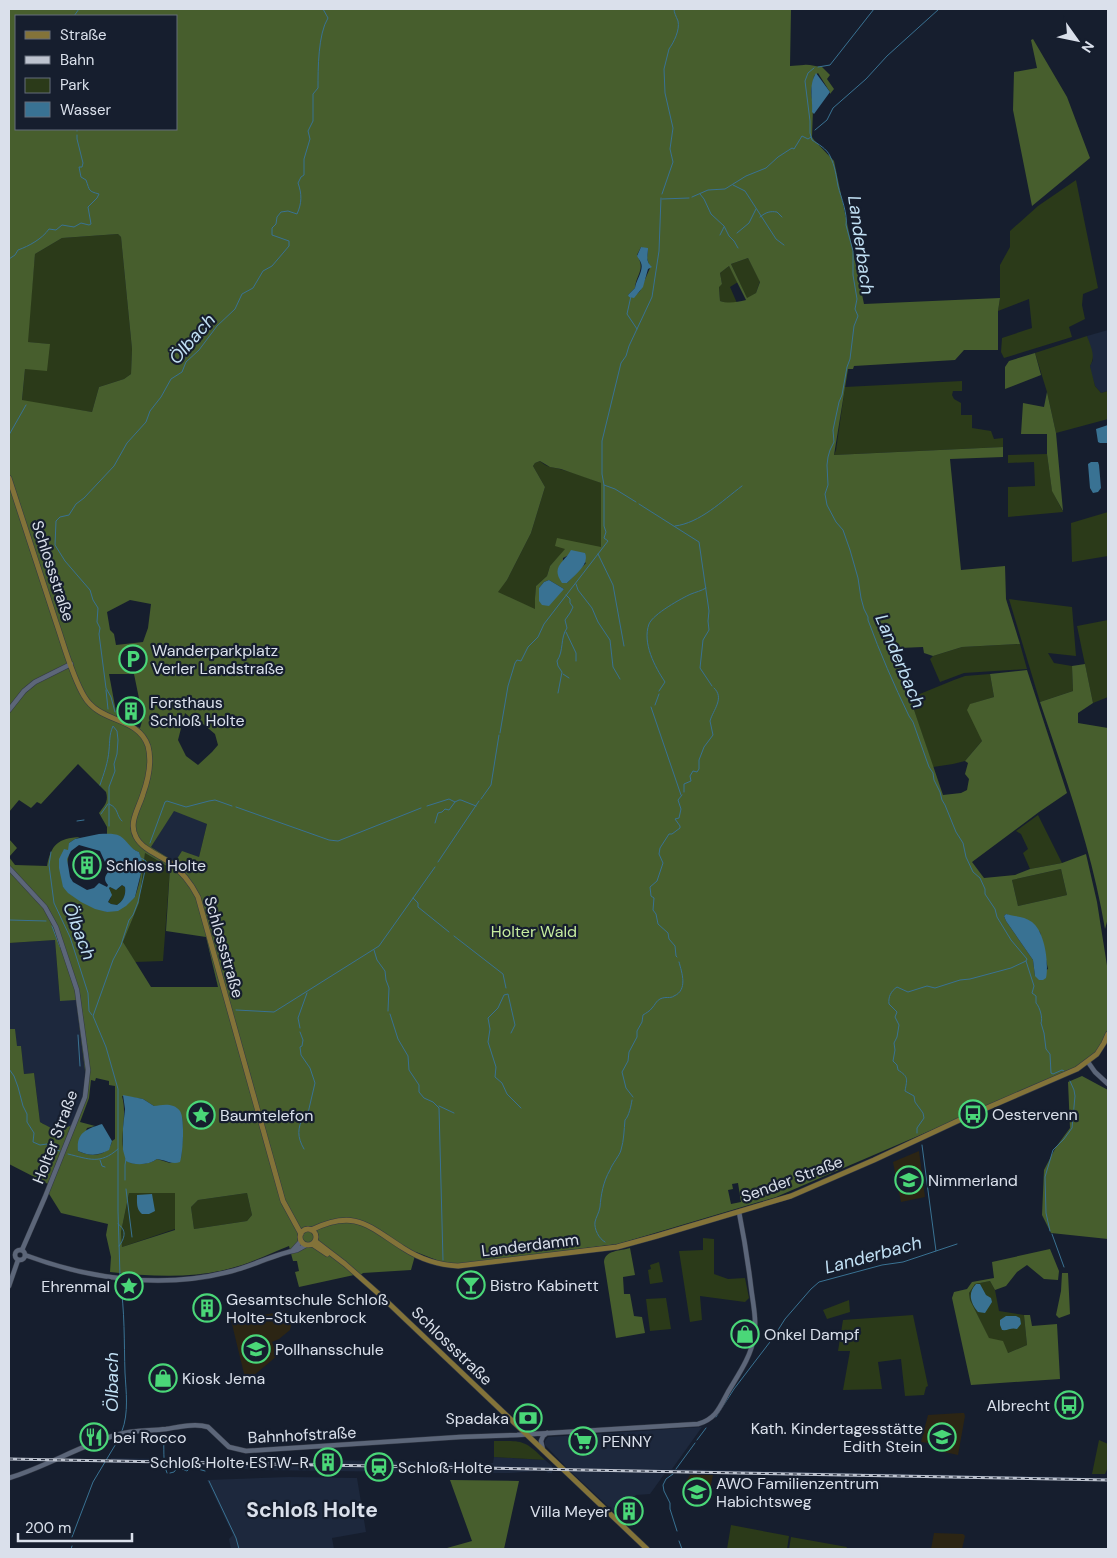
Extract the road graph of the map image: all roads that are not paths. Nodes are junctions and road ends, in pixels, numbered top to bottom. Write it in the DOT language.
graph roads {
  1 [pos="9,478"];
  2 [pos="71,664"];
  3 [pos="9,710"];
  4 [pos="9,868"];
  5 [pos="1108,1034"];
  6 [pos="1088,1062"];
  7 [pos="1108,1084"];
  8 [pos="739,1212"];
  9 [pos="330,1222"];
  10 [pos="311,1230"];
  11 [pos="316,1234"];
  12 [pos="303,1237"];
  13 [pos="313,1243"];
  14 [pos="22,1250"];
  15 [pos="25,1256"];
  16 [pos="18,1260"];
  17 [pos="9,1286"];
  18 [pos="548,1432"];
  19 [pos="525,1434"];
  20 [pos="543,1451"];
  21 [pos="9,1478"];
  22 [pos="647,1549"];
  1 -- 2 [label="main road, Schlossstraße"];
  2 -- 3 [label="street"];
  2 -- 12 [label="main road, Schlossstraße"];
  4 -- 14 [label="street, Holter Straße"];
  5 -- 6 [label="main road, Sender Straße"];
  6 -- 7 [label="street"];
  6 -- 8 [label="main road, Sender Straße"];
  8 -- 9 [label="main road, Landerdamm"];
  8 -- 18 [label="street, Sender Straße"];
  9 -- 10 [label="main road, Landerdamm"];
  9 -- 11 [label="main road"];
  10 -- 11 [label="main road"];
  10 -- 12 [label="main road"];
  11 -- 13 [label="main road"];
  12 -- 13 [label="main road"];
  12 -- 15 [label="street"];
  13 -- 19 [label="main road, Schlossstraße"];
  14 -- 15 [label="street"];
  14 -- 16 [label="street"];
  15 -- 16 [label="street"];
  16 -- 17 [label="street"];
  18 -- 19 [label="street, Sender Straße"];
  18 -- 20 [label="street"];
  19 -- 20 [label="main road, Schlossstraße"];
  19 -- 21 [label="street, Bahnhofstraße"];
  20 -- 22 [label="main road, Schlossstraße"];
}
